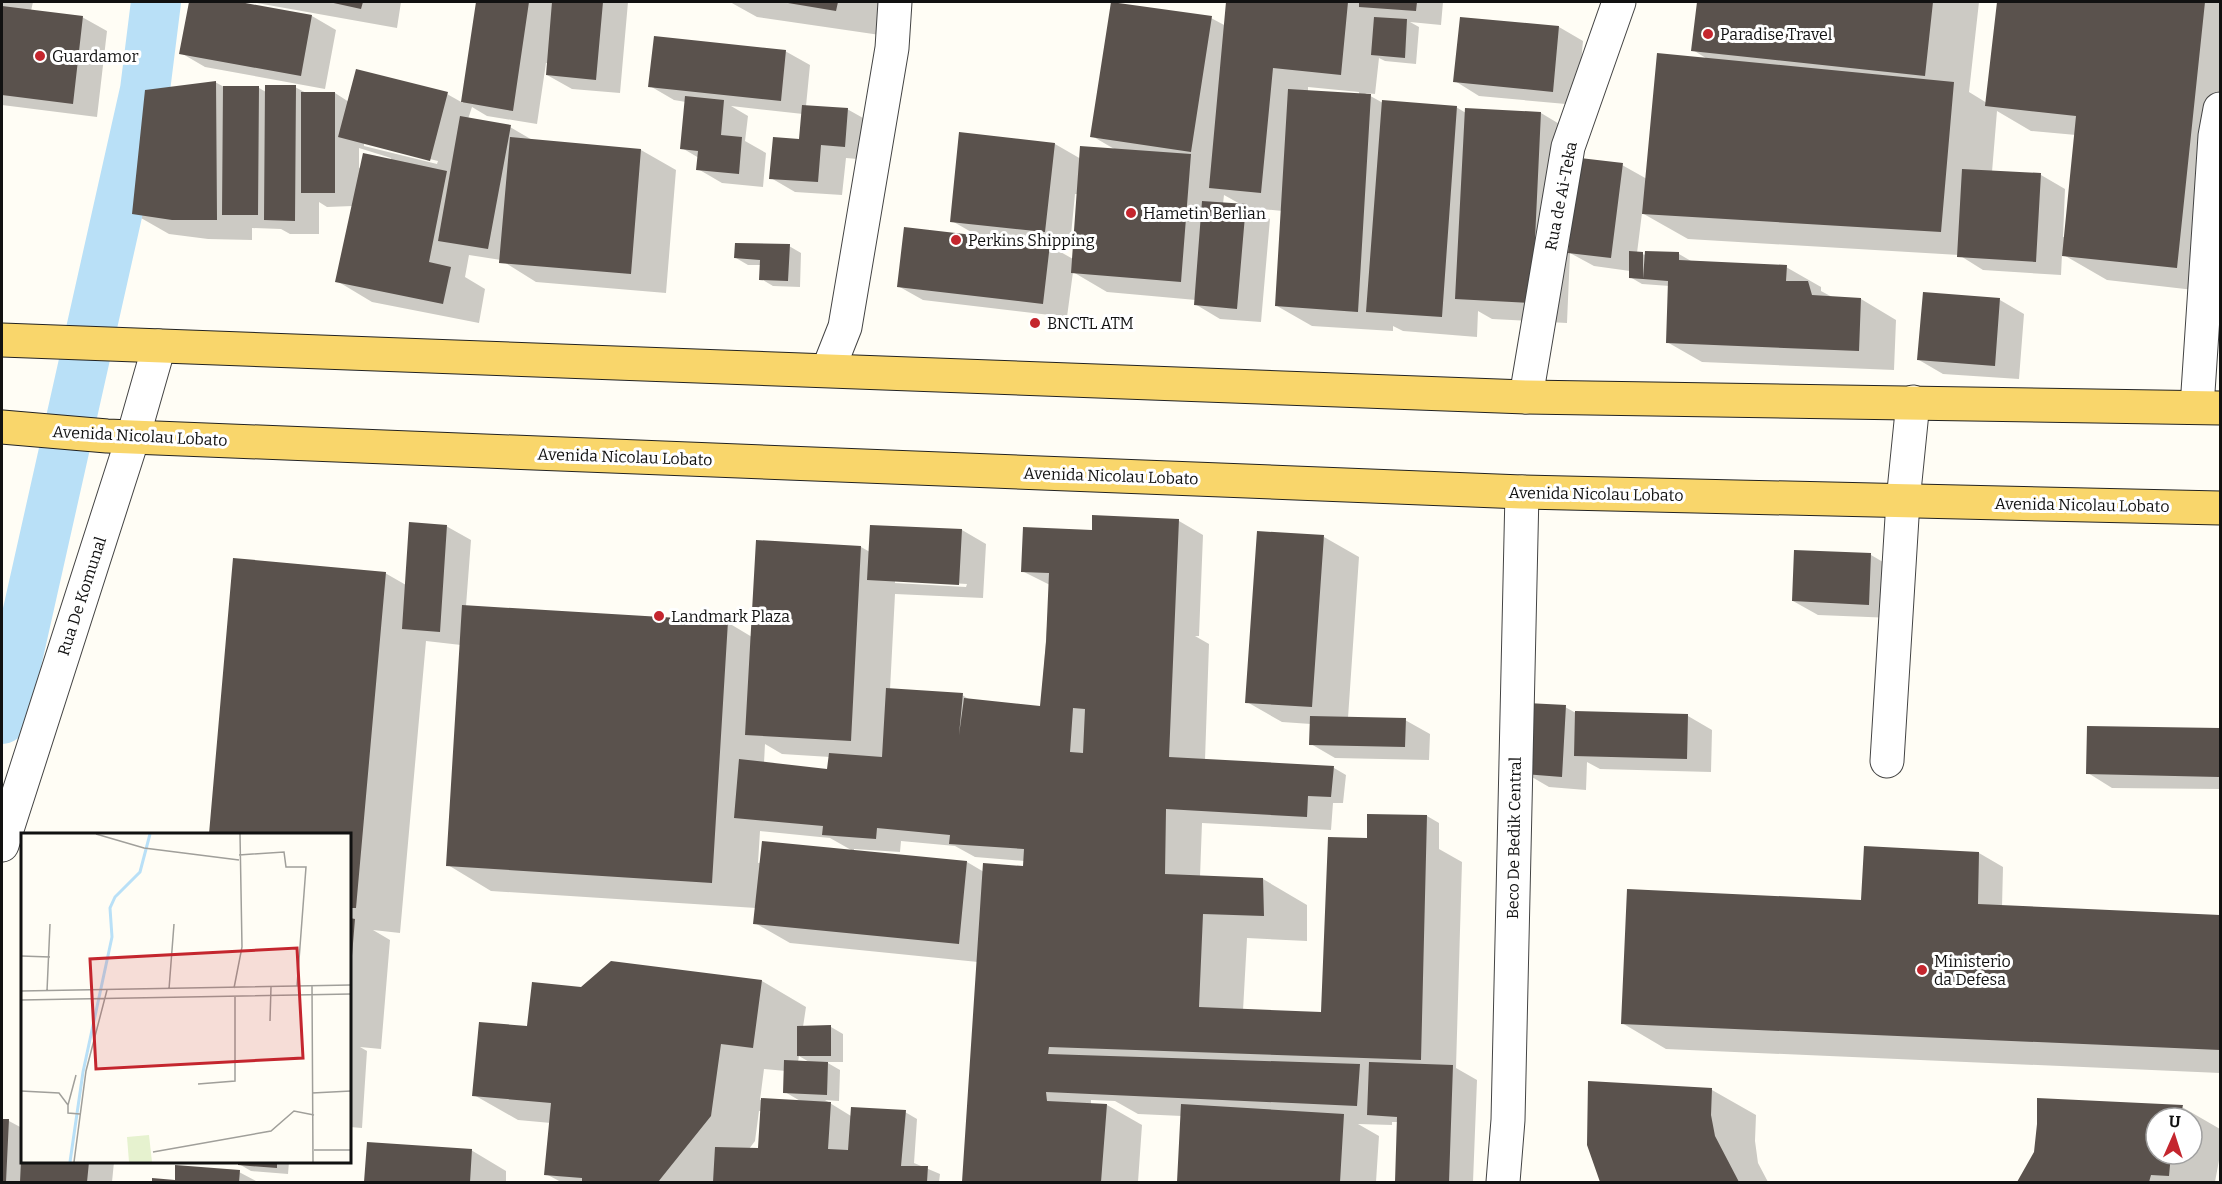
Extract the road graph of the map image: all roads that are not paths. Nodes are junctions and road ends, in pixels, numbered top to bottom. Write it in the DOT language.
graph roads {
  1 [pos="895,2"];
  2 [pos="1619,2"];
  3 [pos="2220,109"];
  4 [pos="17,341"];
  5 [pos="159,346"];
  6 [pos="828,370"];
  7 [pos="1526,397"];
  8 [pos="1913,402"];
  9 [pos="2209,408"];
  10 [pos="11,428"];
  11 [pos="120,437"];
  12 [pos="1522,492"];
  13 [pos="1903,501"];
  14 [pos="2220,508"];
  15 [pos="1887,761"];
  16 [pos="2,845"];
  17 [pos="1503,1182"];
  1 -- 6 [label="street"];
  2 -- 7 [label="street, Rua de Ai-Teka"];
  3 -- 9 [label="street"];
  4 -- 5 [label="main road"];
  5 -- 6 [label="main road"];
  5 -- 11 [label="street, Rua De Komunal"];
  6 -- 7 [label="main road"];
  7 -- 8 [label="main road"];
  8 -- 9 [label="main road"];
  8 -- 13 [label="street"];
  10 -- 11 [label="main road, Avenida Nicolau Lobato"];
  11 -- 12 [label="main road, Avenida Nicolau Lobato"];
  11 -- 16 [label="street, Rua De Komunal"];
  12 -- 13 [label="main road, Avenida Nicolau Lobato"];
  12 -- 17 [label="street, Beco De Bedik Central"];
  13 -- 14 [label="main road, Avenida Nicolau Lobato"];
  13 -- 15 [label="street"];
}
